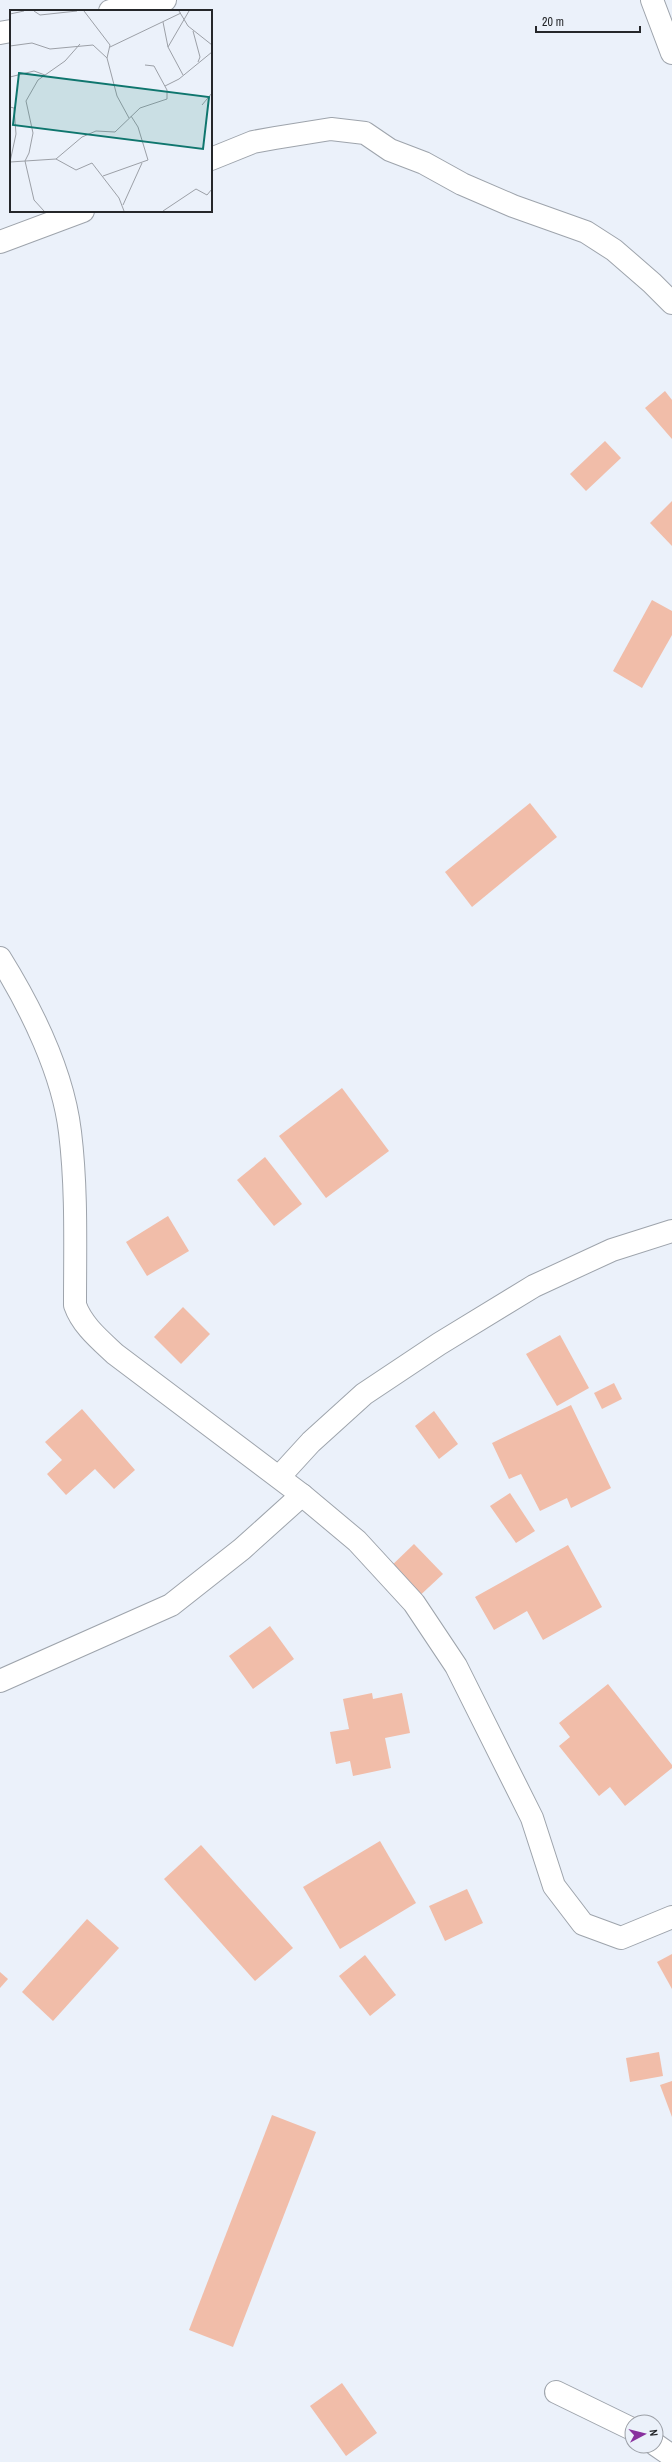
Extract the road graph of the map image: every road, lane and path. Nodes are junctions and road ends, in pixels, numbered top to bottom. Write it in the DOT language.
graph roads {
  1 [pos="165,0"];
  2 [pos="652,0"];
  3 [pos="115,10"];
  4 [pos="10,31"];
  5 [pos="0,33"];
  6 [pos="672,53"];
  7 [pos="212,159"];
  8 [pos="80,212"];
  9 [pos="0,242"];
  10 [pos="672,303"];
  11 [pos="0,958"];
  12 [pos="672,1231"];
  13 [pos="279,1477"];
  14 [pos="302,1495"];
  15 [pos="0,1681"];
  16 [pos="672,1916"];
  17 [pos="556,2392"];
  18 [pos="624,2425"];
  1 -- 3 [label="street"];
  2 -- 6 [label="street"];
  4 -- 5 [label="street"];
  7 -- 10 [label="street"];
  8 -- 9 [label="street"];
  11 -- 13 [label="street"];
  12 -- 13 [label="street"];
  13 -- 14 [label="street"];
  14 -- 15 [label="street"];
  14 -- 16 [label="street"];
  17 -- 18 [label="street"];
}
